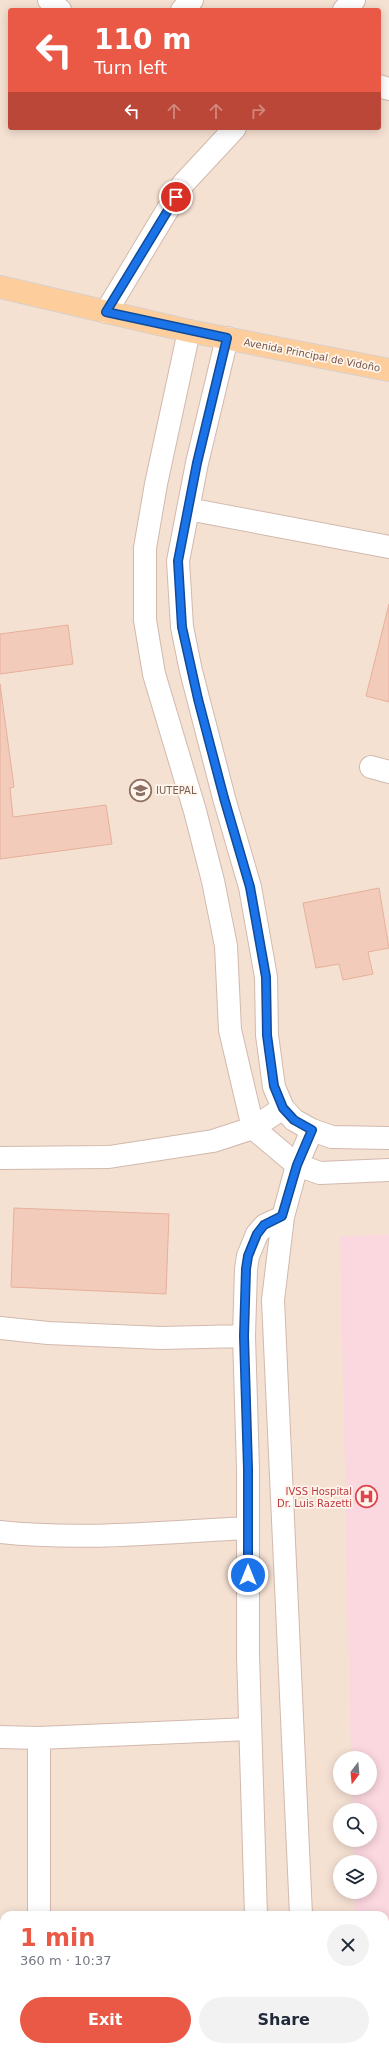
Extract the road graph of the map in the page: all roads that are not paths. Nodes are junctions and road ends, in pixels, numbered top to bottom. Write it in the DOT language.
graph roads {
  1 [pos="49,0"];
  2 [pos="192,0"];
  3 [pos="354,0"];
  4 [pos="58,8"];
  5 [pos="184,8"];
  6 [pos="346,8"];
  7 [pos="234,130"];
  8 [pos="0,287"];
  9 [pos="106,312"];
  10 [pos="189,331"];
  11 [pos="227,338"];
  12 [pos="389,370"];
  13 [pos="188,509"];
  14 [pos="389,547"];
  15 [pos="283,1108"];
  16 [pos="253,1128"];
  17 [pos="312,1130"];
  18 [pos="389,1138"];
  19 [pos="0,1158"];
  20 [pos="297,1165"];
  21 [pos="389,1170"];
  22 [pos="282,1216"];
  23 [pos="0,1328"];
  24 [pos="244,1336"];
  25 [pos="248,1528"];
  26 [pos="0,1532"];
  27 [pos="250,1729"];
  28 [pos="0,1737"];
  29 [pos="38,1738"];
  30 [pos="39,1911"];
  31 [pos="256,1911"];
  32 [pos="301,1911"];
  1 -- 4 [label="street"];
  2 -- 5 [label="street"];
  3 -- 6 [label="street"];
  7 -- 9 [label="street"];
  8 -- 9 [label="main road, Avenida Principal de Vidoño"];
  9 -- 10 [label="main road, Avenida Principal de Vidoño"];
  10 -- 11 [label="main road, Avenida Principal de Vidoño"];
  10 -- 16 [label="street"];
  11 -- 12 [label="main road, Avenida Principal de Vidoño"];
  11 -- 13 [label="street"];
  13 -- 14 [label="street"];
  13 -- 15 [label="street"];
  15 -- 16 [label="street"];
  15 -- 17 [label="street"];
  16 -- 19 [label="street"];
  16 -- 20 [label="street"];
  17 -- 18 [label="street"];
  17 -- 20 [label="street"];
  20 -- 21 [label="street"];
  20 -- 22 [label="street"];
  22 -- 24 [label="street"];
  22 -- 32 [label="street"];
  23 -- 24 [label="street"];
  24 -- 25 [label="street"];
  25 -- 26 [label="street"];
  25 -- 27 [label="street"];
  27 -- 29 [label="street"];
  27 -- 31 [label="street"];
  28 -- 29 [label="street"];
  29 -- 30 [label="street"];
}
